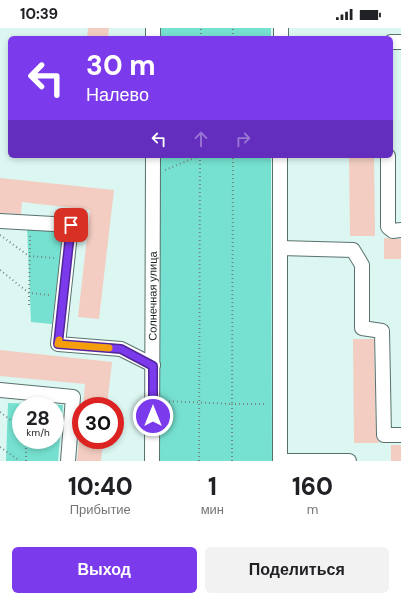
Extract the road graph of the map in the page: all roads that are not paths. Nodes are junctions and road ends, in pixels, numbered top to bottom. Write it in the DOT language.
graph roads {
  1 [pos="153,158"];
  2 [pos="280,158"];
  3 [pos="388,158"];
  4 [pos="0,220"];
  5 [pos="401,230"];
  6 [pos="280,248"];
  7 [pos="153,366"];
  8 [pos="0,390"];
  9 [pos="401,435"];
  10 [pos="68,461"];
  11 [pos="152,461"];
  12 [pos="280,461"];
  13 [pos="349,461"];
  1 -- 7 [label="street, Солнечная улица"];
  2 -- 6 [label="street"];
  3 -- 5 [label="street"];
  4 -- 7 [label="street"];
  6 -- 9 [label="street"];
  6 -- 12 [label="street"];
  7 -- 11 [label="street, Солнечная улица"];
  8 -- 10 [label="street"];
  12 -- 13 [label="street"];
}
